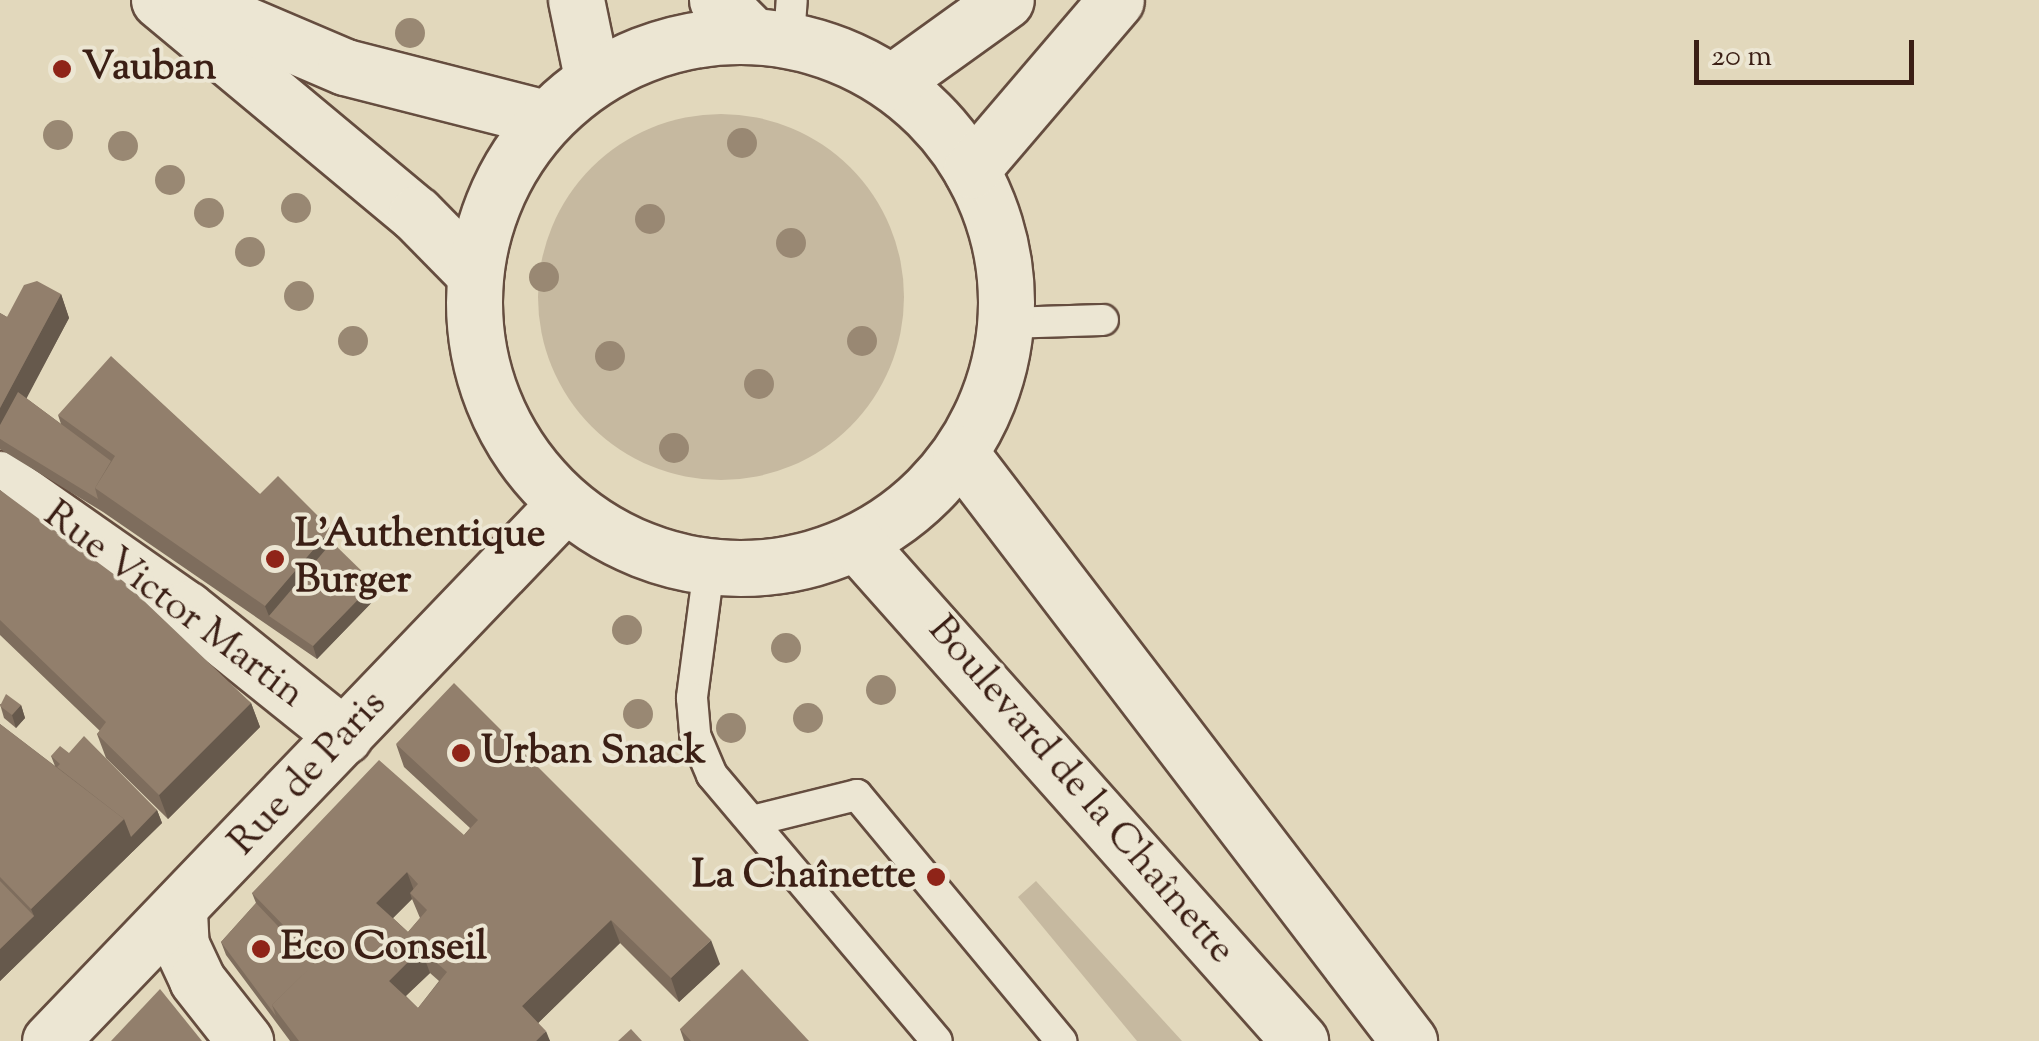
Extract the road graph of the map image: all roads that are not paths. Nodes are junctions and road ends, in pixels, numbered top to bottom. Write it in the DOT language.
graph roads {
  1 [pos="159,0"];
  2 [pos="188,0"];
  3 [pos="576,0"];
  4 [pos="1006,0"];
  5 [pos="1116,0"];
  6 [pos="762,18"];
  7 [pos="592,78"];
  8 [pos="892,82"];
  9 [pos="545,118"];
  10 [pos="971,170"];
  11 [pos="473,272"];
  12 [pos="1103,320"];
  13 [pos="1005,323"];
  14 [pos="960,453"];
  15 [pos="0,480"];
  16 [pos="564,504"];
  17 [pos="856,543"];
  18 [pos="709,568"];
  19 [pos="344,736"];
  20 [pos="752,821"];
  21 [pos="179,912"];
  22 [pos="126,966"];
  23 [pos="198,980"];
  24 [pos="50,1041"];
  25 [pos="244,1041"];
  26 [pos="937,1041"];
  27 [pos="1061,1041"];
  28 [pos="1300,1041"];
  29 [pos="1409,1041"];
  1 -- 11 [label="main road"];
  2 -- 9 [label="main road"];
  3 -- 7 [label="main road"];
  4 -- 8 [label="main road"];
  5 -- 10 [label="main road"];
  6 -- 7 [label="main road"];
  6 -- 8 [label="main road"];
  7 -- 9 [label="main road"];
  8 -- 10 [label="main road"];
  9 -- 11 [label="main road"];
  10 -- 13 [label="main road"];
  11 -- 16 [label="main road"];
  12 -- 13 [label="lane"];
  13 -- 14 [label="main road"];
  14 -- 17 [label="main road"];
  14 -- 29 [label="main road"];
  15 -- 19 [label="main road, Rue Victor Martin"];
  16 -- 18 [label="main road"];
  16 -- 19 [label="main road, Rue de Paris"];
  17 -- 18 [label="main road"];
  17 -- 28 [label="main road, Boulevard de la Chaînette"];
  18 -- 20 [label="lane"];
  19 -- 21 [label="main road, Rue de Paris"];
  20 -- 26 [label="lane"];
  20 -- 27 [label="lane"];
  21 -- 22 [label="main road, Rue de Paris"];
  21 -- 23 [label="main road"];
  22 -- 23 [label="main road"];
  22 -- 24 [label="main road, Rue de Paris"];
  23 -- 25 [label="main road"];
}
